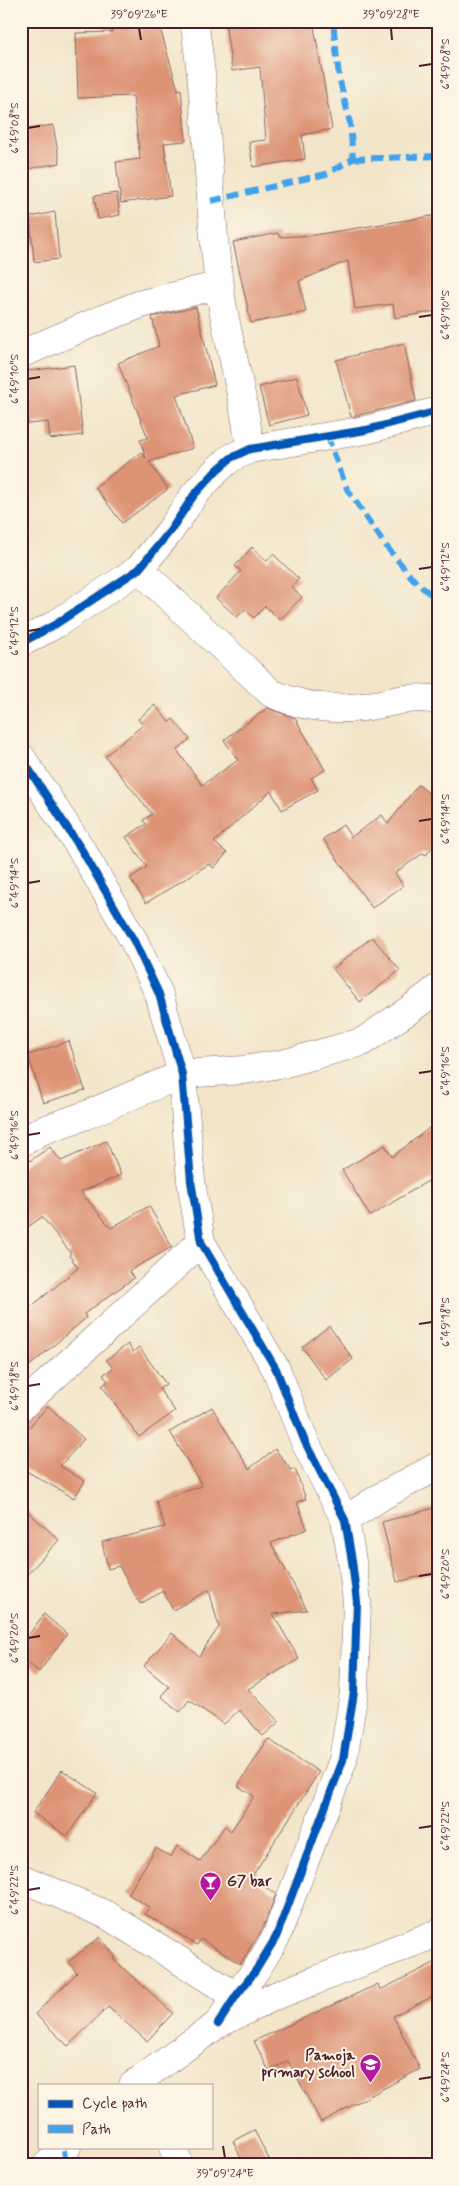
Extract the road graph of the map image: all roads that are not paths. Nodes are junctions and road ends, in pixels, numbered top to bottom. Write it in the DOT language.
graph roads {
  1 [pos="194,21"];
  2 [pos="220,285"];
  3 [pos="21,354"];
  4 [pos="438,411"];
  5 [pos="250,449"];
  6 [pos="139,569"];
  7 [pos="21,643"];
  8 [pos="438,700"];
  9 [pos="21,757"];
  10 [pos="438,988"];
  11 [pos="182,1074"];
  12 [pos="21,1143"];
  13 [pos="201,1242"];
  14 [pos="21,1407"];
  15 [pos="438,1466"];
  16 [pos="345,1520"];
  17 [pos="21,1878"];
  18 [pos="438,1933"];
  19 [pos="236,1996"];
  20 [pos="218,2024"];
  21 [pos="145,2080"];
  22 [pos="66,2148"];
  23 [pos="172,2148"];
  24 [pos="46,2165"];
  25 [pos="179,2165"];
  1 -- 2 [label="street"];
  2 -- 3 [label="street"];
  2 -- 5 [label="street"];
  4 -- 5 [label="street"];
  5 -- 6 [label="street"];
  6 -- 7 [label="street"];
  6 -- 8 [label="street"];
  9 -- 11 [label="street"];
  10 -- 11 [label="street"];
  11 -- 12 [label="street"];
  11 -- 13 [label="street"];
  13 -- 14 [label="street"];
  13 -- 16 [label="street"];
  15 -- 16 [label="street"];
  16 -- 19 [label="street"];
  17 -- 19 [label="street"];
  18 -- 20 [label="street"];
  19 -- 20 [label="street"];
  20 -- 21 [label="street"];
  22 -- 24 [label="street"];
  23 -- 25 [label="street"];
}
